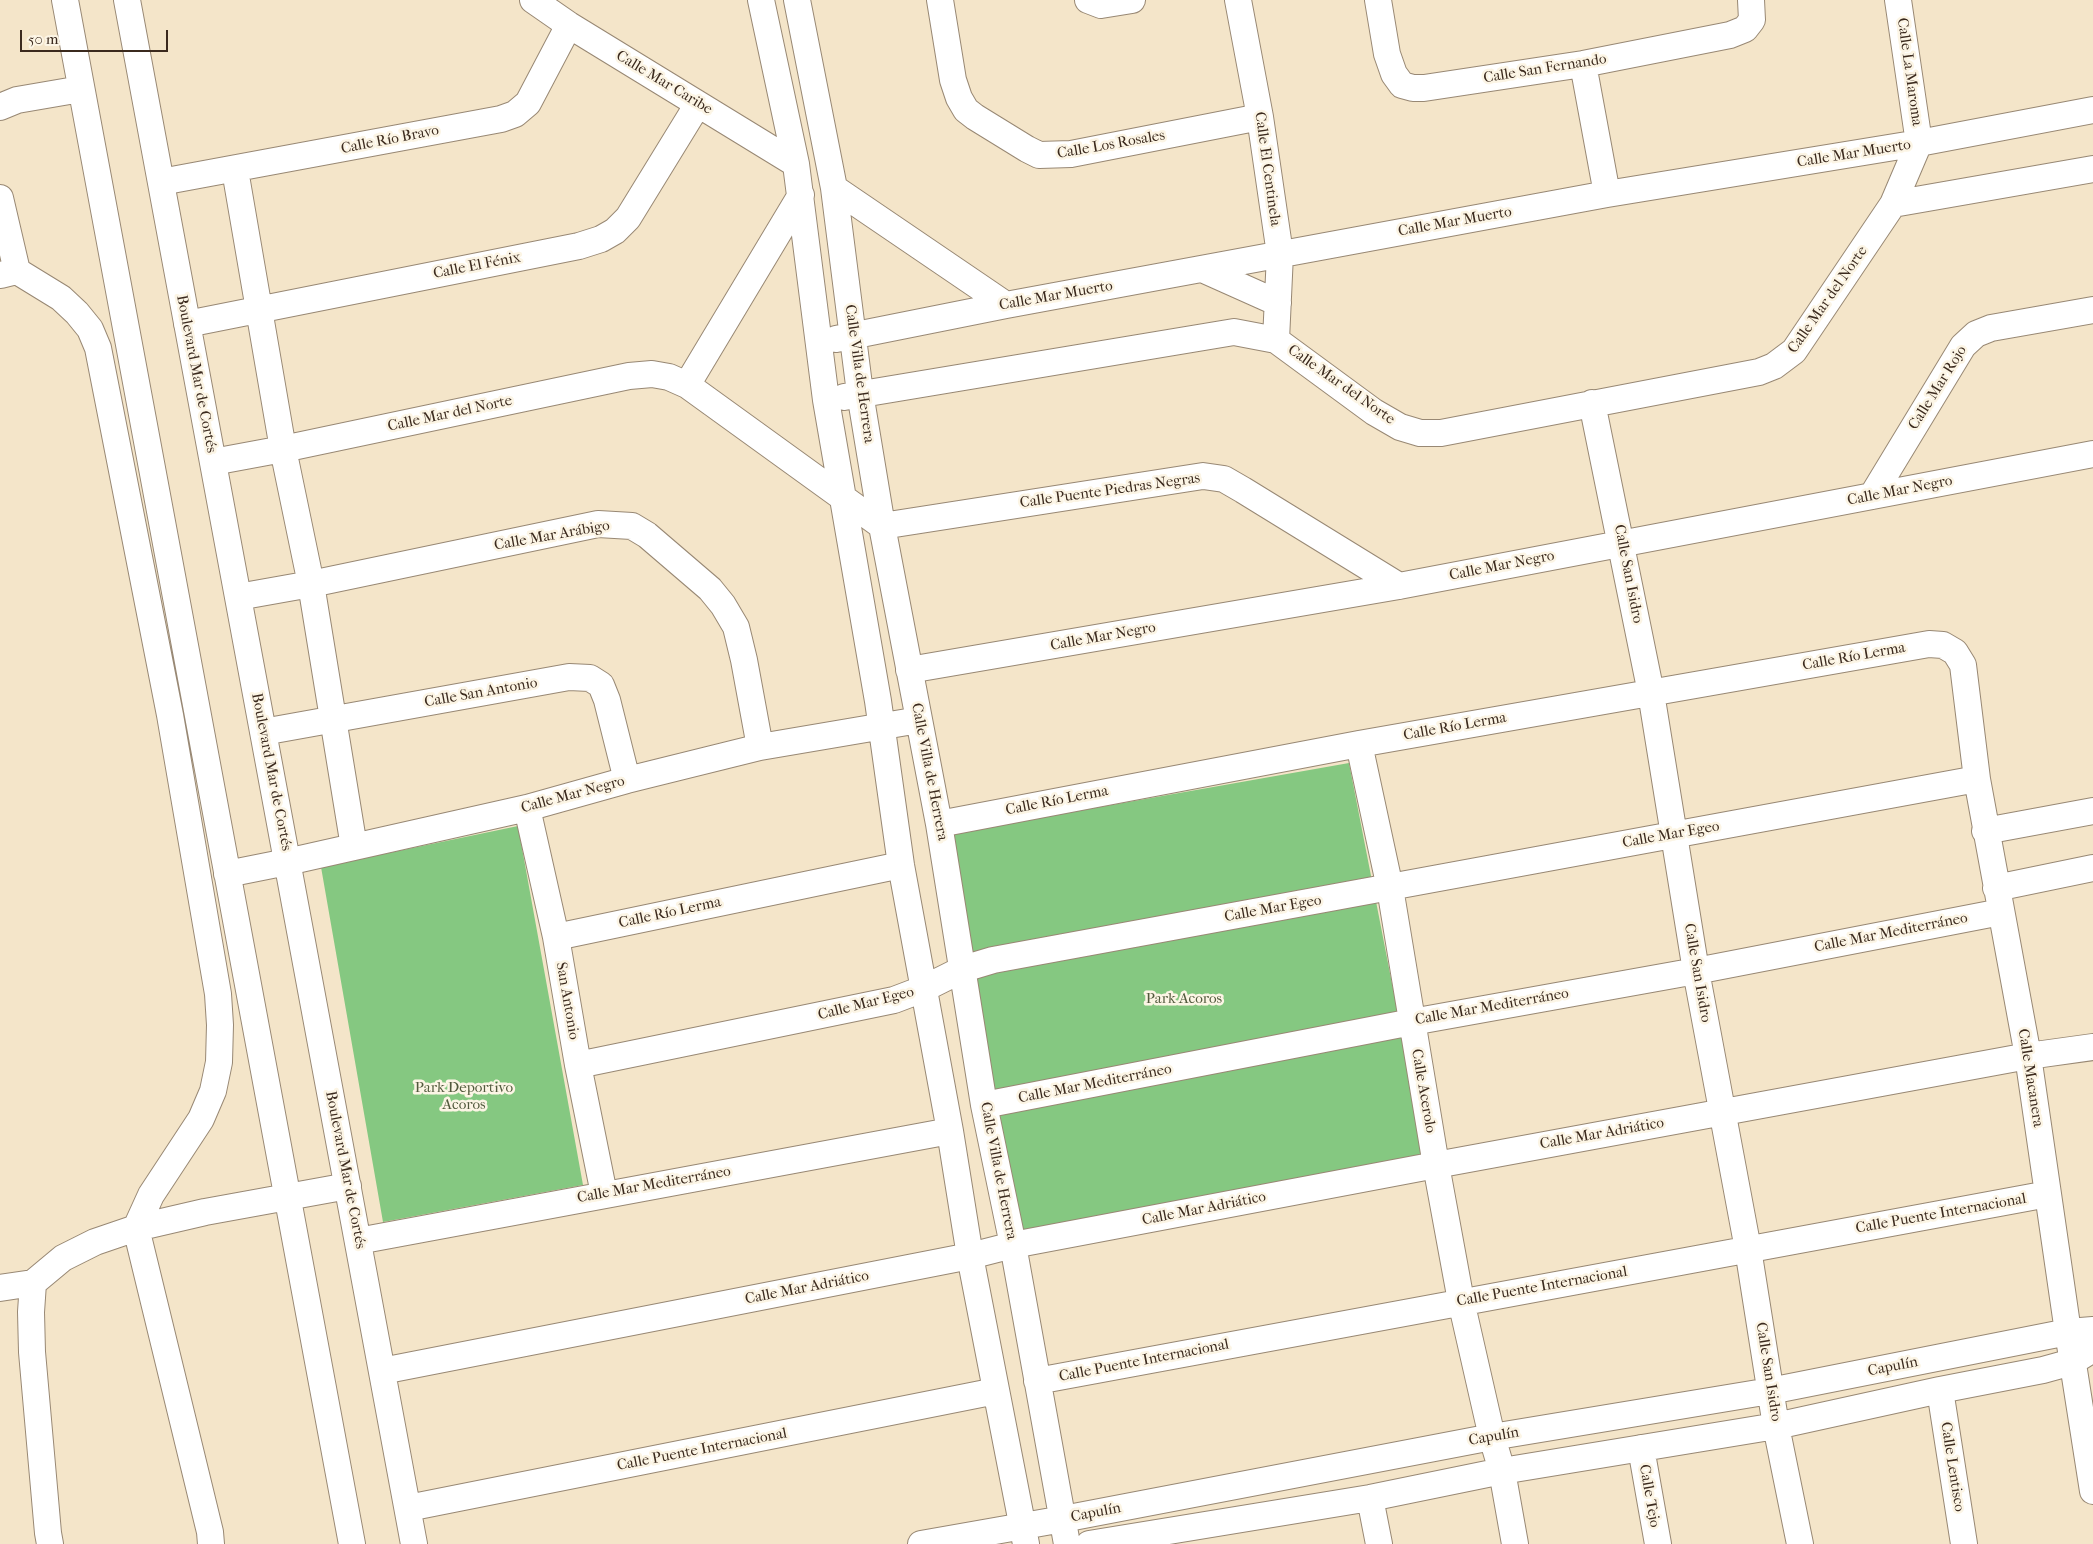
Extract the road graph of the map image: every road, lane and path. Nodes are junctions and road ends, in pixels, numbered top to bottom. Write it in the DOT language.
graph roads {
  1 [pos="65,0"];
  2 [pos="127,0"];
  3 [pos="533,0"];
  4 [pos="761,0"];
  5 [pos="797,0"];
  6 [pos="940,0"];
  7 [pos="1088,0"];
  8 [pos="1132,0"];
  9 [pos="1238,0"];
  10 [pos="1378,0"];
  11 [pos="1751,0"];
  12 [pos="1906,2"];
  13 [pos="570,25"];
  14 [pos="1583,64"];
  15 [pos="81,88"];
  16 [pos="698,104"];
  17 [pos="0,107"];
  18 [pos="2093,110"];
  19 [pos="1260,117"];
  20 [pos="1919,143"];
  21 [pos="796,164"];
  22 [pos="2093,169"];
  23 [pos="235,170"];
  24 [pos="161,182"];
  25 [pos="834,188"];
  26 [pos="1607,194"];
  27 [pos="801,195"];
  28 [pos="0,198"];
  29 [pos="1893,204"];
  30 [pos="1280,254"];
  31 [pos="1202,269"];
  32 [pos="8,273"];
  33 [pos="1278,303"];
  34 [pos="1006,305"];
  35 [pos="260,308"];
  36 [pos="2093,310"];
  37 [pos="187,324"];
  38 [pos="853,335"];
  39 [pos="1276,340"];
  40 [pos="818,343"];
  41 [pos="687,385"];
  42 [pos="860,394"];
  43 [pos="826,400"];
  44 [pos="1592,403"];
  45 [pos="283,449"];
  46 [pos="2093,454"];
  47 [pos="213,462"];
  48 [pos="1872,496"];
  49 [pos="844,499"];
  50 [pos="882,526"];
  51 [pos="1622,544"];
  52 [pos="311,584"];
  53 [pos="1399,586"];
  54 [pos="238,597"];
  55 [pos="1963,666"];
  56 [pos="909,670"];
  57 [pos="1650,693"];
  58 [pos="332,719"];
  59 [pos="919,720"];
  60 [pos="882,727"];
  61 [pos="263,732"];
  62 [pos="1360,744"];
  63 [pos="760,747"];
  64 [pos="627,780"];
  65 [pos="1977,780"];
  66 [pos="527,808"];
  67 [pos="2093,811"];
  68 [pos="939,824"];
  69 [pos="1985,831"];
  70 [pos="1674,834"];
  71 [pos="354,848"];
  72 [pos="288,862"];
  73 [pos="901,865"];
  74 [pos="2093,868"];
  75 [pos="227,874"];
  76 [pos="1390,888"];
  77 [pos="1999,900"];
  78 [pos="556,938"];
  79 [pos="963,969"];
  80 [pos="1696,971"];
  81 [pos="923,989"];
  82 [pos="1412,1022"];
  83 [pos="2093,1047"];
  84 [pos="2028,1056"];
  85 [pos="578,1065"];
  86 [pos="984,1105"];
  87 [pos="1722,1112"];
  88 [pos="950,1131"];
  89 [pos="1436,1165"];
  90 [pos="348,1186"];
  91 [pos="604,1194"];
  92 [pos="2048,1194"];
  93 [pos="287,1197"];
  94 [pos="136,1228"];
  95 [pos="358,1241"];
  96 [pos="1012,1246"];
  97 [pos="1748,1249"];
  98 [pos="970,1256"];
  99 [pos="33,1283"];
  100 [pos="0,1288"];
  101 [pos="1461,1302"];
  102 [pos="2080,1331"];
  103 [pos="2083,1356"];
  104 [pos="382,1371"];
  105 [pos="1037,1381"];
  106 [pos="1940,1390"];
  107 [pos="996,1391"];
  108 [pos="1770,1391"];
  109 [pos="1776,1426"];
  110 [pos="1492,1437"];
  111 [pos="1641,1448"];
  112 [pos="1502,1471"];
  113 [pos="2093,1491"];
  114 [pos="1370,1498"];
  115 [pos="408,1508"];
  116 [pos="1065,1532"];
  117 [pos="1210,1534"];
  118 [pos="1025,1535"];
  119 [pos="50,1544"];
  120 [pos="211,1544"];
  121 [pos="352,1544"];
  122 [pos="414,1544"];
  123 [pos="921,1544"];
  124 [pos="1089,1544"];
  125 [pos="1379,1544"];
  126 [pos="1515,1544"];
  127 [pos="1658,1544"];
  128 [pos="1800,1544"];
  129 [pos="1964,1544"];
  1 -- 15 [label="street"];
  2 -- 24 [label="street, Boulevard Mar de Cortés"];
  3 -- 13 [label="street, Calle Mar Caribe"];
  4 -- 21 [label="street"];
  5 -- 25 [label="street, Calle Villa de Herrera"];
  6 -- 19 [label="street, Calle Los Rosales"];
  7 -- 8 [label="street"];
  9 -- 19 [label="street, Calle El Centinela"];
  10 -- 14 [label="street, Calle San Fernando"];
  11 -- 14 [label="street, Calle San Fernando"];
  12 -- 20 [label="street, Calle La Maroma"];
  13 -- 16 [label="street, Calle Mar Caribe"];
  13 -- 23 [label="street, Calle Río Bravo"];
  14 -- 26 [label="street"];
  15 -- 17 [label="street"];
  15 -- 75 [label="street"];
  16 -- 21 [label="street, Calle Mar Caribe"];
  16 -- 35 [label="street, Calle El Fénix"];
  18 -- 20 [label="street, Calle Mar Muerto"];
  19 -- 30 [label="street, Calle El Centinela"];
  20 -- 26 [label="street, Calle Mar Muerto"];
  20 -- 29 [label="street, Calle Mar del Norte"];
  21 -- 27 [label="street"];
  22 -- 29 [label="street"];
  23 -- 24 [label="street, Calle Río Bravo"];
  23 -- 35 [label="street"];
  24 -- 37 [label="street, Boulevard Mar de Cortés"];
  25 -- 34 [label="street"];
  25 -- 38 [label="street, Calle Villa de Herrera"];
  26 -- 30 [label="street, Calle Mar Muerto"];
  27 -- 40 [label="street"];
  27 -- 41 [label="street"];
  28 -- 32 [label="street"];
  29 -- 44 [label="street, Calle Mar del Norte"];
  30 -- 31 [label="street, Calle Mar Muerto"];
  30 -- 33 [label="street, Calle El Centinela"];
  31 -- 33 [label="street"];
  31 -- 34 [label="street, Calle Mar Muerto"];
  32 -- 94 [label="street"];
  33 -- 39 [label="street, Calle El Centinela"];
  34 -- 38 [label="street, Calle Mar Muerto"];
  35 -- 37 [label="street, Calle El Fénix"];
  35 -- 45 [label="street"];
  36 -- 48 [label="street, Calle Mar Rojo"];
  37 -- 47 [label="street, Boulevard Mar de Cortés"];
  38 -- 40 [label="street, Calle Mar Muerto"];
  38 -- 42 [label="street, Calle Villa de Herrera"];
  39 -- 42 [label="street, Calle Mar del Norte"];
  39 -- 44 [label="street, Calle Mar del Norte"];
  40 -- 43 [label="street"];
  41 -- 45 [label="street, Calle Mar del Norte"];
  41 -- 49 [label="street, Calle Mar del Norte"];
  42 -- 43 [label="street, Calle Mar del Norte"];
  42 -- 50 [label="street, Calle Villa de Herrera"];
  43 -- 49 [label="street"];
  44 -- 51 [label="street, Calle San Isidro"];
  45 -- 47 [label="street, Calle Mar del Norte"];
  45 -- 52 [label="street"];
  46 -- 48 [label="street, Calle Mar Negro"];
  47 -- 54 [label="street, Boulevard Mar de Cortés"];
  48 -- 51 [label="street, Calle Mar Negro"];
  49 -- 50 [label="street, Calle Mar del Norte"];
  49 -- 60 [label="street"];
  50 -- 53 [label="street, Calle Puente Piedras Negras"];
  50 -- 56 [label="street, Calle Villa de Herrera"];
  51 -- 53 [label="street, Calle Mar Negro"];
  51 -- 57 [label="street, Calle San Isidro"];
  52 -- 54 [label="street, Calle Mar Arábigo"];
  52 -- 58 [label="street"];
  52 -- 63 [label="street, Calle Mar Arábigo"];
  53 -- 56 [label="street, Calle Mar Negro"];
  54 -- 61 [label="street, Boulevard Mar de Cortés"];
  55 -- 57 [label="street, Calle Río Lerma"];
  55 -- 65 [label="street, Calle Macanera"];
  56 -- 59 [label="street, Calle Villa de Herrera"];
  57 -- 62 [label="street, Calle Río Lerma"];
  57 -- 70 [label="street, Calle San Isidro"];
  58 -- 61 [label="street, Calle San Antonio"];
  58 -- 64 [label="street, Calle San Antonio"];
  58 -- 71 [label="street"];
  59 -- 60 [label="street, Calle Mar Negro"];
  59 -- 68 [label="street, Calle Villa de Herrera"];
  60 -- 63 [label="street, Calle Mar Negro"];
  60 -- 73 [label="street"];
  61 -- 72 [label="street, Boulevard Mar de Cortés"];
  62 -- 68 [label="street, Calle Río Lerma"];
  62 -- 76 [label="street, Calle Acerolo"];
  63 -- 64 [label="street, Calle Mar Negro"];
  64 -- 66 [label="street, Calle Mar Negro"];
  65 -- 69 [label="street, Calle Macanera"];
  65 -- 70 [label="street, Calle Mar Egeo"];
  66 -- 71 [label="street, Calle Mar Negro"];
  66 -- 78 [label="street, San Antonio"];
  67 -- 69 [label="street"];
  68 -- 79 [label="street, Calle Villa de Herrera"];
  69 -- 77 [label="street, Calle Macanera"];
  70 -- 76 [label="street, Calle Mar Egeo"];
  70 -- 80 [label="street, Calle San Isidro"];
  71 -- 72 [label="street, Calle Mar Negro"];
  72 -- 75 [label="street, Calle Mar Negro"];
  72 -- 90 [label="street, Boulevard Mar de Cortés"];
  73 -- 78 [label="street, Calle Río Lerma"];
  73 -- 81 [label="street"];
  74 -- 77 [label="street, Calle Mar Mediterráneo"];
  75 -- 93 [label="street"];
  76 -- 79 [label="street, Calle Mar Egeo"];
  76 -- 82 [label="street, Calle Acerolo"];
  77 -- 80 [label="street, Calle Mar Mediterráneo"];
  77 -- 84 [label="street, Calle Macanera"];
  78 -- 85 [label="street, San Antonio"];
  79 -- 81 [label="street, Calle Mar Egeo"];
  79 -- 86 [label="street, Calle Villa de Herrera"];
  80 -- 82 [label="street, Calle Mar Mediterráneo"];
  80 -- 87 [label="street, Calle San Isidro"];
  81 -- 85 [label="street, Calle Mar Egeo"];
  81 -- 88 [label="street"];
  82 -- 86 [label="street, Calle Mar Mediterráneo"];
  82 -- 89 [label="street, Calle Acerolo"];
  83 -- 84 [label="street, Calle Mar Adriático"];
  84 -- 87 [label="street, Calle Mar Adriático"];
  84 -- 92 [label="street, Calle Macanera"];
  85 -- 91 [label="street, San Antonio"];
  86 -- 96 [label="street, Calle Villa de Herrera"];
  87 -- 89 [label="street, Calle Mar Adriático"];
  87 -- 97 [label="street, Calle San Isidro"];
  88 -- 91 [label="street, Calle Mar Mediterráneo"];
  88 -- 98 [label="street"];
  89 -- 96 [label="street, Calle Mar Adriático"];
  89 -- 101 [label="street, Calle Acerolo"];
  90 -- 93 [label="street"];
  90 -- 95 [label="street, Boulevard Mar de Cortés"];
  91 -- 95 [label="street, Calle Mar Mediterráneo"];
  92 -- 97 [label="street, Calle Puente Internacional"];
  92 -- 102 [label="street, Calle Macanera"];
  93 -- 94 [label="street"];
  93 -- 121 [label="street"];
  94 -- 99 [label="street"];
  94 -- 120 [label="street"];
  95 -- 104 [label="street, Boulevard Mar de Cortés"];
  96 -- 98 [label="street, Calle Mar Adriático"];
  96 -- 105 [label="street, Calle Villa de Herrera"];
  97 -- 101 [label="street, Calle Puente Internacional"];
  97 -- 108 [label="street, Calle San Isidro"];
  98 -- 104 [label="street, Calle Mar Adriático"];
  98 -- 107 [label="street"];
  99 -- 100 [label="street"];
  99 -- 119 [label="street"];
  101 -- 105 [label="street, Calle Puente Internacional"];
  101 -- 110 [label="street, Calle Acerolo"];
  102 -- 103 [label="street, Calle Macanera"];
  102 -- 108 [label="street, Capulín"];
  103 -- 106 [label="street, Capulín"];
  103 -- 113 [label="street, Calle Macanera"];
  104 -- 115 [label="street, Boulevard Mar de Cortés"];
  105 -- 116 [label="street, Calle Villa de Herrera"];
  106 -- 109 [label="street, Capulín"];
  106 -- 129 [label="street, Calle Lentisco"];
  107 -- 115 [label="street, Calle Puente Internacional"];
  107 -- 118 [label="street"];
  108 -- 109 [label="street, Calle San Isidro"];
  108 -- 110 [label="street, Capulín"];
  109 -- 111 [label="street, Capulín"];
  109 -- 128 [label="street, Calle San Isidro"];
  110 -- 112 [label="street, Calle Acerolo"];
  110 -- 116 [label="street, Capulín"];
  111 -- 112 [label="street, Capulín"];
  111 -- 127 [label="street, Calle Tejo"];
  112 -- 114 [label="street, Capulín"];
  112 -- 126 [label="street"];
  114 -- 117 [label="street, Capulín"];
  114 -- 125 [label="street"];
  115 -- 122 [label="street, Boulevard Mar de Cortés"];
  116 -- 118 [label="street, Capulín"];
  117 -- 124 [label="street, Capulín"];
  118 -- 123 [label="street, Capulín"];
}
